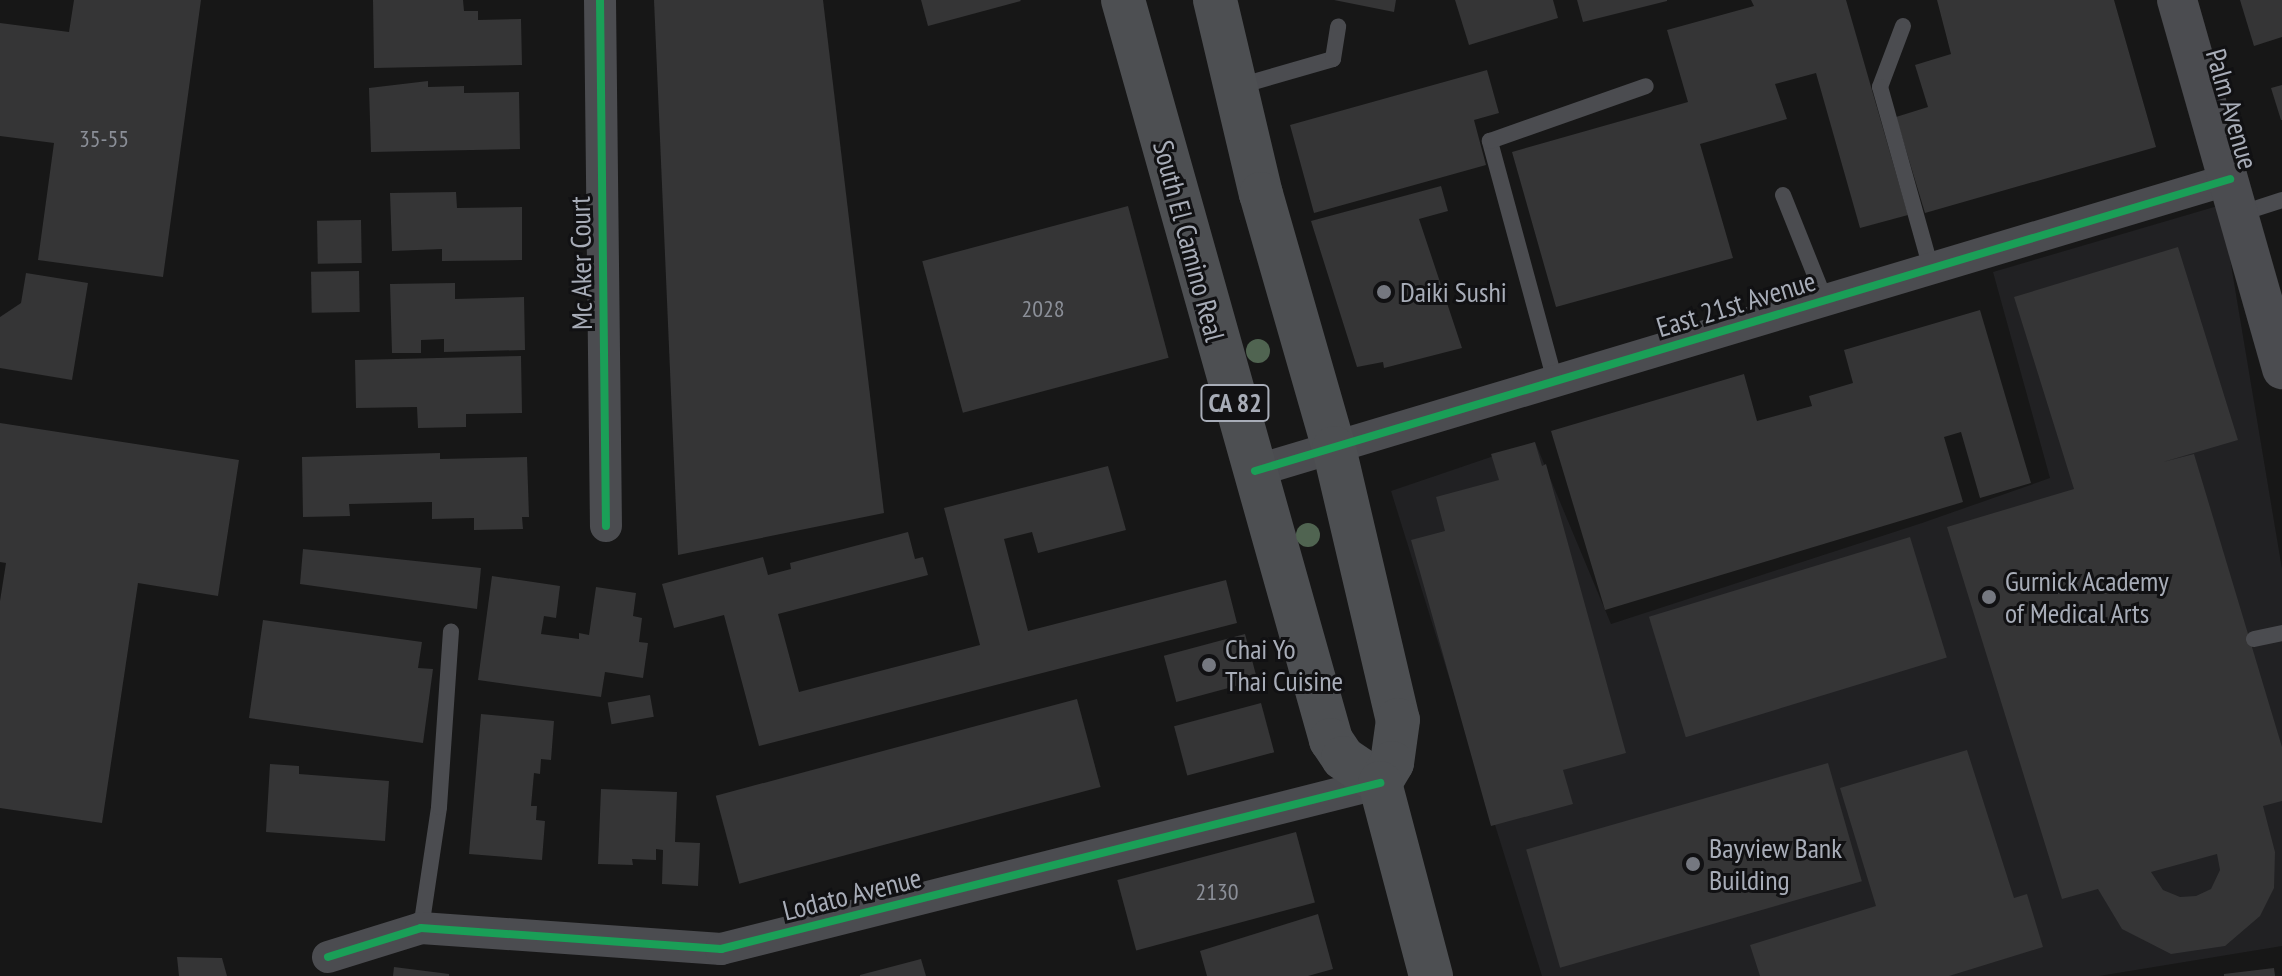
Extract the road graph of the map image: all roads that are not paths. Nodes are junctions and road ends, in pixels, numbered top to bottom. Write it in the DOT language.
graph roads {
  1 [pos="600,0"];
  2 [pos="1123,0"];
  3 [pos="1215,0"];
  4 [pos="2177,0"];
  5 [pos="1338,26"];
  6 [pos="1903,26"];
  7 [pos="1646,86"];
  8 [pos="1236,87"];
  9 [pos="1783,195"];
  10 [pos="2234,196"];
  11 [pos="2282,200"];
  12 [pos="1931,269"];
  13 [pos="1825,300"];
  14 [pos="2280,356"];
  15 [pos="1555,381"];
  16 [pos="1334,448"];
  17 [pos="1255,471"];
  18 [pos="606,526"];
  19 [pos="451,631"];
  20 [pos="2282,633"];
  21 [pos="2254,639"];
  22 [pos="1380,783"];
  23 [pos="421,928"];
  24 [pos="328,957"];
  25 [pos="1431,976"];
  1 -- 18 [label="street, Mc Aker Court"];
  2 -- 17 [label="main road, South El Camino Real / CA 82"];
  3 -- 8 [label="main road"];
  4 -- 10 [label="street, Palm Avenue"];
  5 -- 8 [label="lane"];
  6 -- 12 [label="lane"];
  7 -- 15 [label="lane"];
  8 -- 16 [label="main road"];
  9 -- 13 [label="lane"];
  10 -- 11 [label="lane"];
  10 -- 12 [label="street, East 21st Avenue"];
  10 -- 14 [label="street, Palm Avenue"];
  12 -- 13 [label="street, East 21st Avenue"];
  13 -- 15 [label="street, East 21st Avenue"];
  15 -- 16 [label="street, East 21st Avenue"];
  16 -- 17 [label="street, East 21st Avenue"];
  16 -- 22 [label="main road"];
  17 -- 22 [label="main road, South El Camino Real / CA 82"];
  19 -- 23 [label="lane"];
  20 -- 21 [label="lane"];
  22 -- 23 [label="street, Lodato Avenue"];
  22 -- 25 [label="main road"];
  23 -- 24 [label="street, Lodato Avenue"];
}
